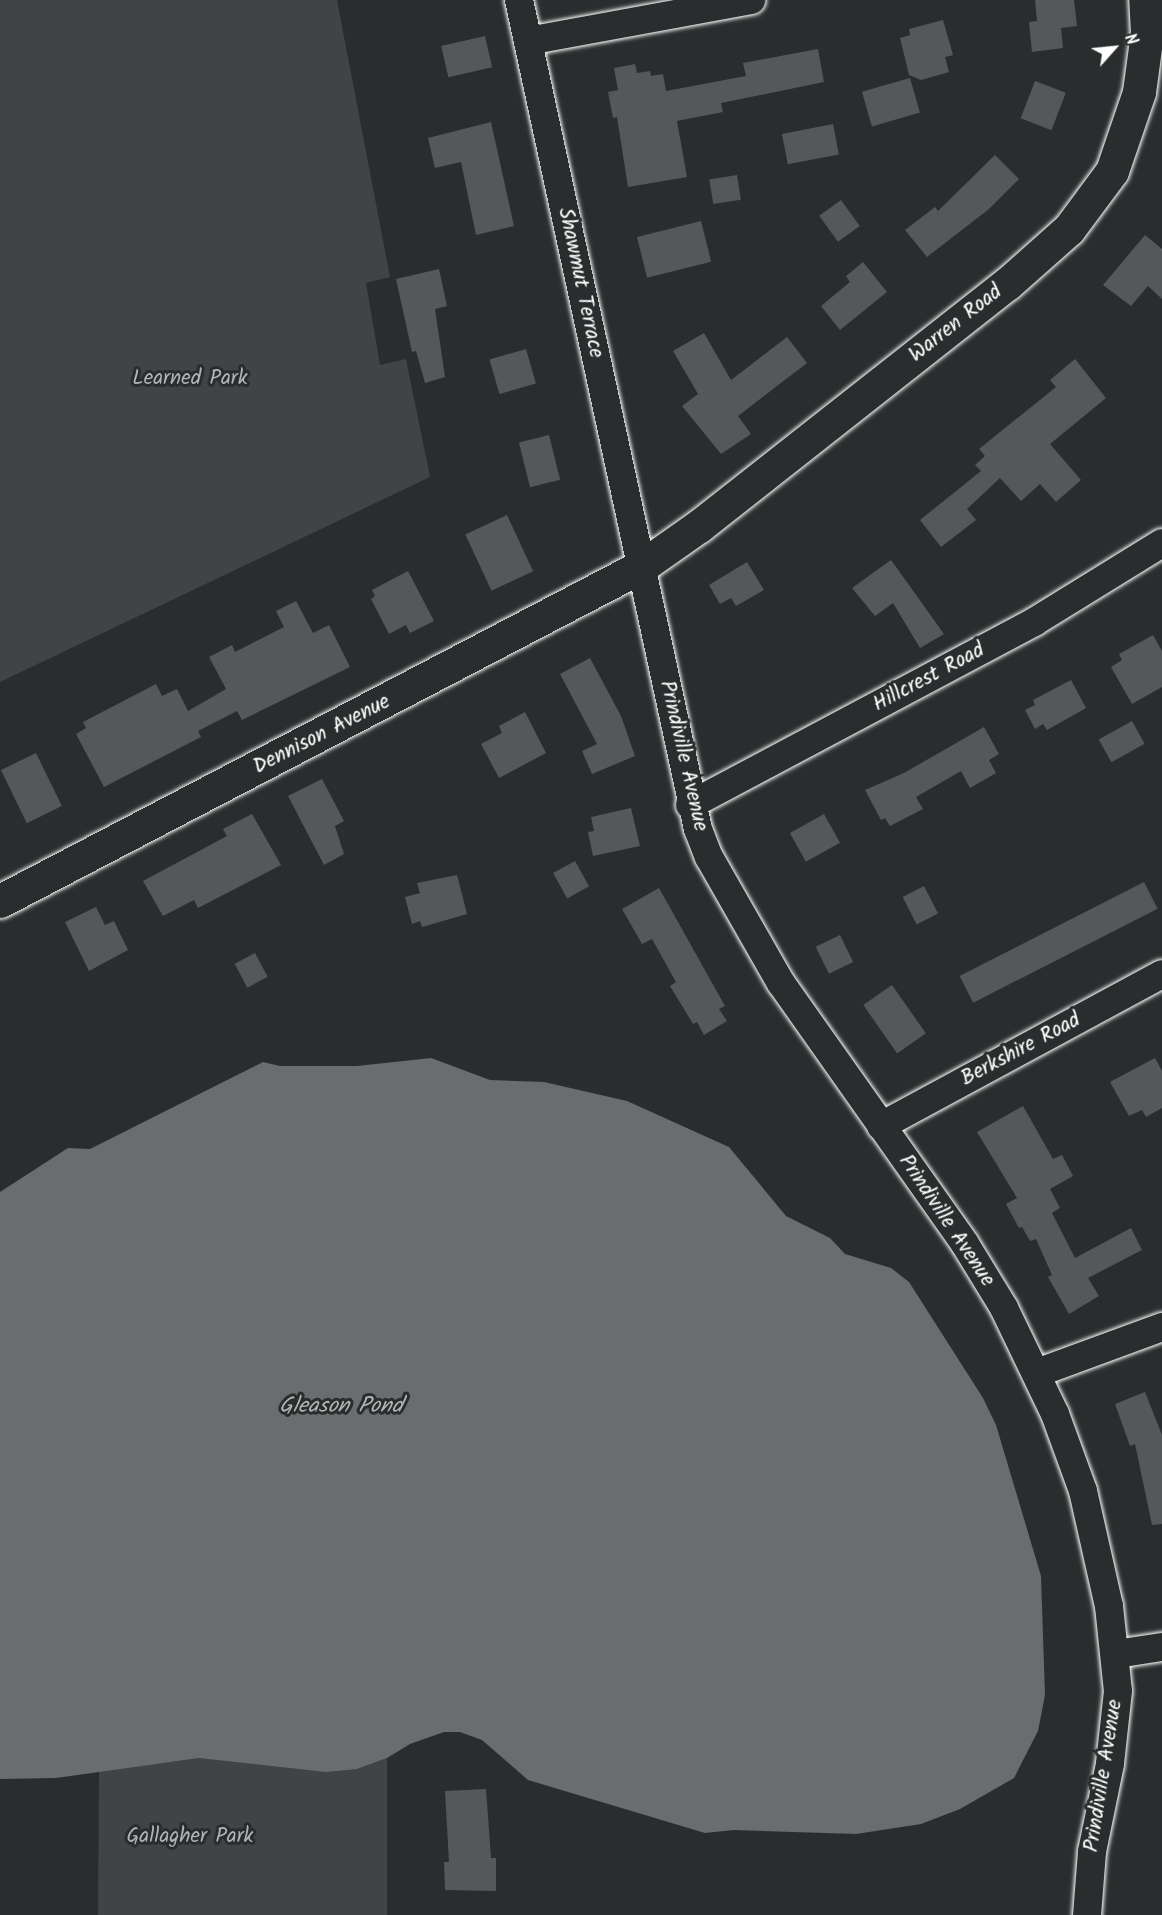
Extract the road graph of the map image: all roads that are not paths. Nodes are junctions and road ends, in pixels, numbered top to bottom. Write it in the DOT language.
graph roads {
  1 [pos="519,0"];
  2 [pos="750,0"];
  3 [pos="1145,0"];
  4 [pos="1154,33"];
  5 [pos="528,41"];
  6 [pos="1162,543"];
  7 [pos="642,566"];
  8 [pos="690,805"];
  9 [pos="0,901"];
  10 [pos="1162,974"];
  11 [pos="881,1126"];
  12 [pos="1162,1327"];
  13 [pos="1037,1373"];
  14 [pos="1162,1647"];
  15 [pos="1116,1654"];
  16 [pos="1087,1915"];
  1 -- 5 [label="street, Shawmut Terrace"];
  2 -- 5 [label="street"];
  3 -- 4 [label="street, Warren Road"];
  4 -- 7 [label="street, Warren Road"];
  5 -- 7 [label="street, Shawmut Terrace"];
  6 -- 8 [label="street, Hillcrest Road"];
  7 -- 8 [label="street, Prindiville Avenue"];
  7 -- 9 [label="street, Dennison Avenue"];
  8 -- 11 [label="street, Prindiville Avenue"];
  10 -- 11 [label="street, Berkshire Road"];
  11 -- 13 [label="street, Prindiville Avenue"];
  12 -- 13 [label="street"];
  13 -- 15 [label="street, Prindiville Avenue"];
  14 -- 15 [label="street"];
  15 -- 16 [label="street, Prindiville Avenue"];
}
